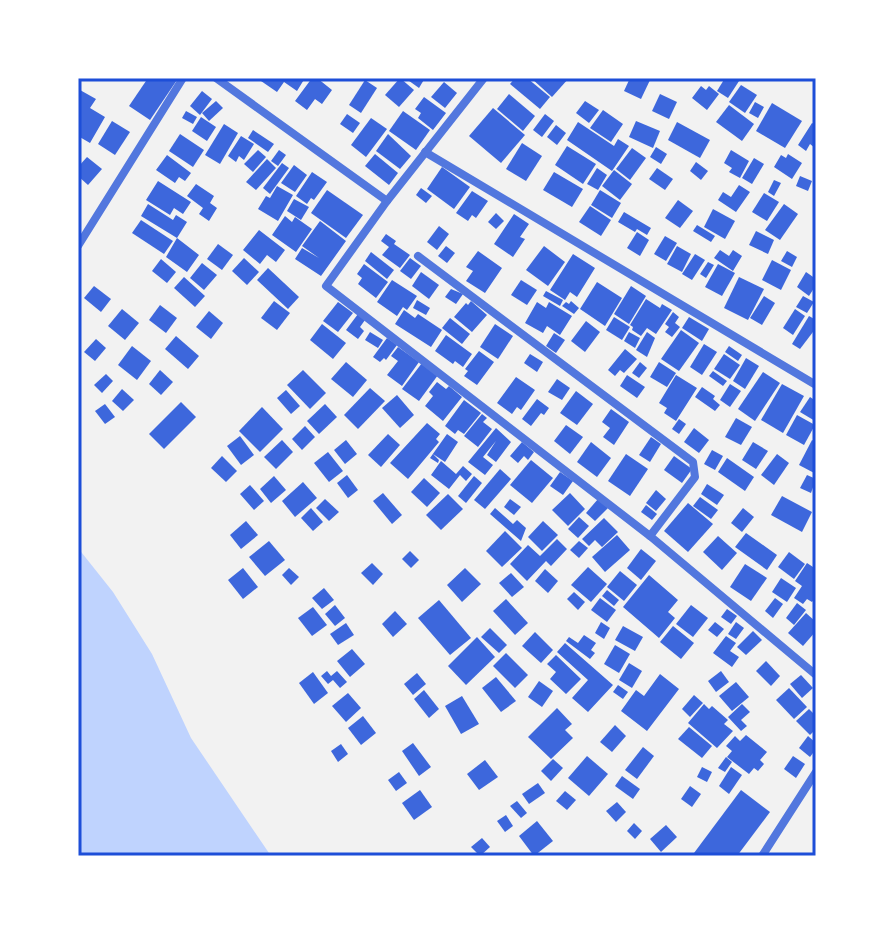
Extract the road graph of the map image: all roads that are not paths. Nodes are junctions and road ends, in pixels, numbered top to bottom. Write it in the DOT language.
graph roads {
  1 [pos="183,78"];
  2 [pos="216,78"];
  3 [pos="484,78"];
  4 [pos="425,152"];
  5 [pos="387,201"];
  6 [pos="78,246"];
  7 [pos="418,256"];
  8 [pos="816,385"];
  9 [pos="650,536"];
  10 [pos="816,675"];
  11 [pos="816,772"];
  12 [pos="762,856"];
  1 -- 6 [label="street"];
  2 -- 5 [label="street"];
  3 -- 4 [label="street"];
  4 -- 5 [label="street"];
  4 -- 8 [label="street"];
  5 -- 9 [label="street"];
  7 -- 9 [label="street"];
  9 -- 10 [label="street"];
  11 -- 12 [label="street"];
}
